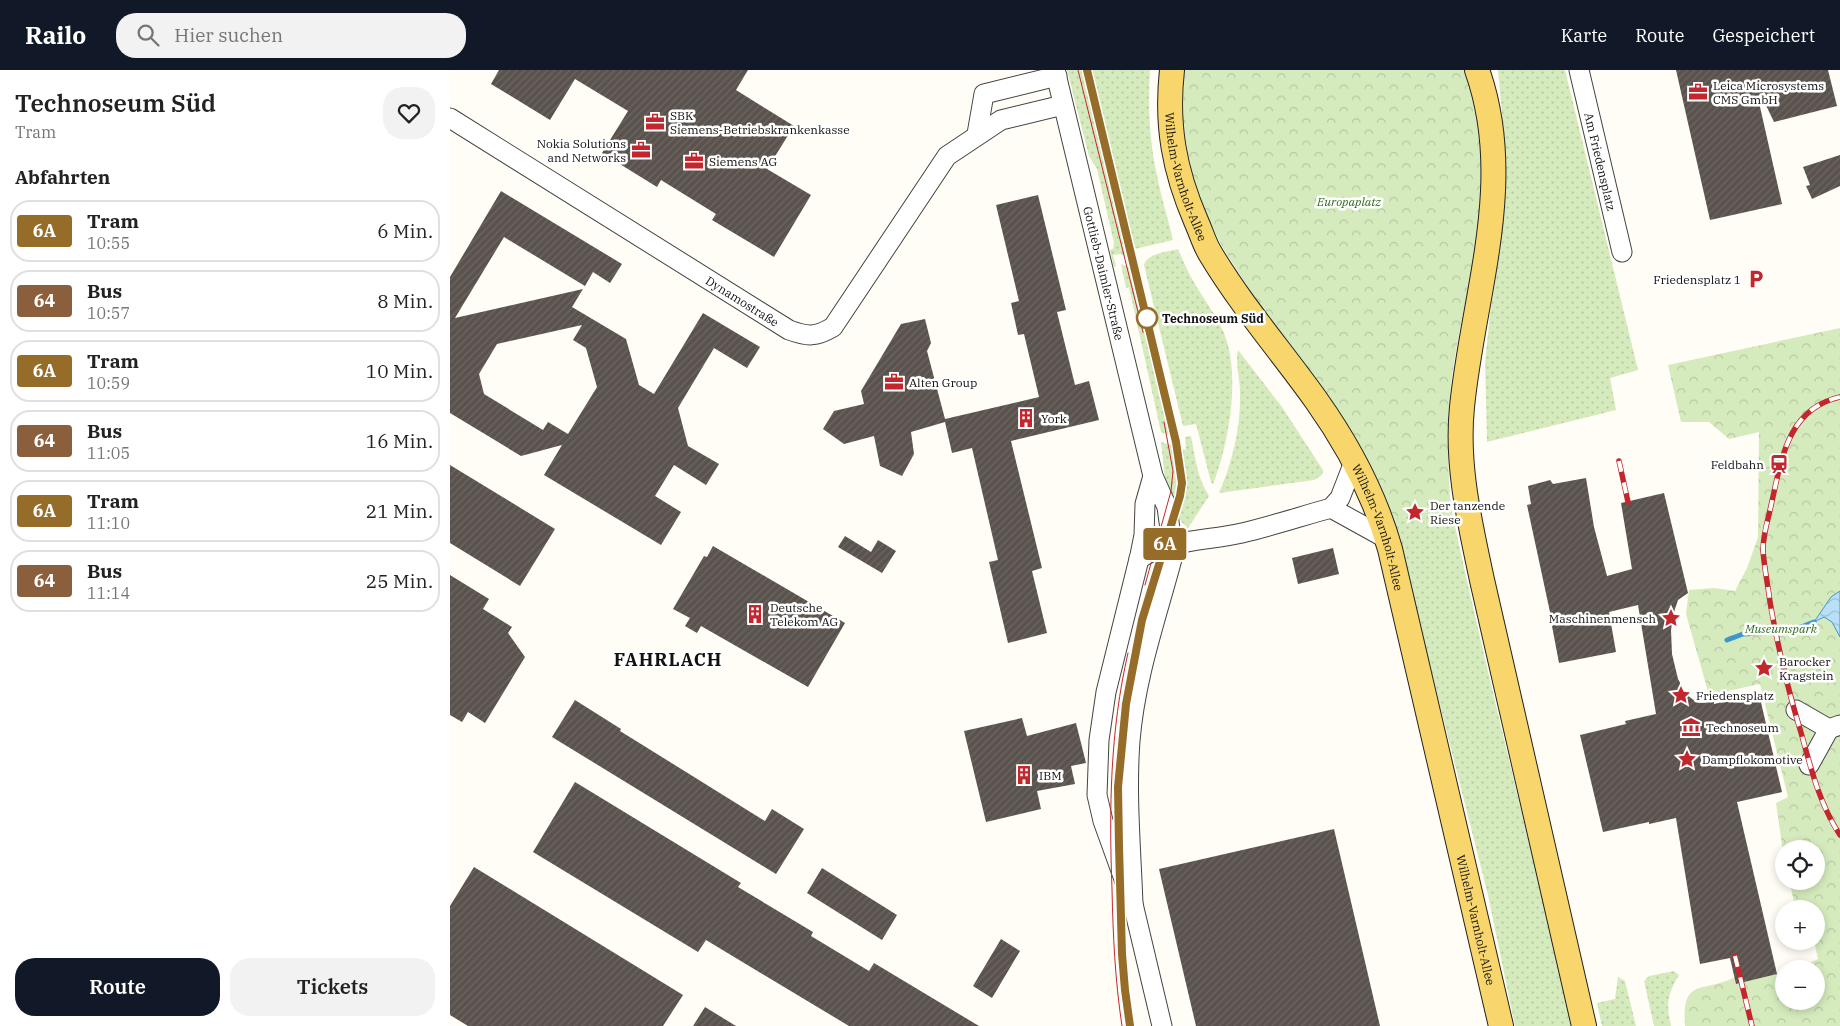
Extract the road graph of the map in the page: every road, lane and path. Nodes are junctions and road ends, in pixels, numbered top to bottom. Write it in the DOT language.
graph roads {
  1 [pos="1172,70"];
  2 [pos="1477,70"];
  3 [pos="1579,70"];
  4 [pos="1056,73"];
  5 [pos="1063,105"];
  6 [pos="982,107"];
  7 [pos="450,118"];
  8 [pos="1001,120"];
  9 [pos="978,134"];
  10 [pos="1622,252"];
  11 [pos="1354,462"];
  12 [pos="1153,476"];
  13 [pos="1331,508"];
  14 [pos="1387,539"];
  15 [pos="1172,544"];
  16 [pos="1139,559"];
  17 [pos="1796,710"];
  18 [pos="1834,727"];
  19 [pos="1809,765"];
  20 [pos="1097,795"];
  21 [pos="1127,803"];
  22 [pos="1133,904"];
  23 [pos="1162,1026"];
  24 [pos="1502,1026"];
  25 [pos="1584,1026"];
  1 -- 11 [label="main road, Wilhelm-Varnholt-Allee"];
  2 -- 25 [label="main road"];
  3 -- 10 [label="street, Am Friedensplatz"];
  4 -- 5 [label="street, Gottlieb-Daimler-Straße"];
  4 -- 6 [label="street"];
  5 -- 8 [label="street, Dynamostraße"];
  5 -- 12 [label="street, Gottlieb-Daimler-Straße"];
  6 -- 8 [label="street"];
  6 -- 9 [label="street"];
  7 -- 9 [label="street, Dynamostraße"];
  8 -- 9 [label="street, Dynamostraße"];
  11 -- 13 [label="street"];
  11 -- 14 [label="main road, Wilhelm-Varnholt-Allee"];
  12 -- 15 [label="street, Gottlieb-Daimler-Straße"];
  12 -- 16 [label="street, Gottlieb-Daimler-Straße"];
  13 -- 14 [label="street"];
  13 -- 15 [label="street"];
  14 -- 24 [label="main road, Wilhelm-Varnholt-Allee"];
  15 -- 16 [label="street"];
  15 -- 21 [label="street, Gottlieb-Daimler-Straße"];
  16 -- 20 [label="street, Gottlieb-Daimler-Straße"];
  17 -- 18 [label="street"];
  18 -- 19 [label="street"];
  20 -- 21 [label="street"];
  20 -- 22 [label="street, Gottlieb-Daimler-Straße"];
  21 -- 22 [label="street, Gottlieb-Daimler-Straße"];
  22 -- 23 [label="street, Gottlieb-Daimler-Straße"];
}
